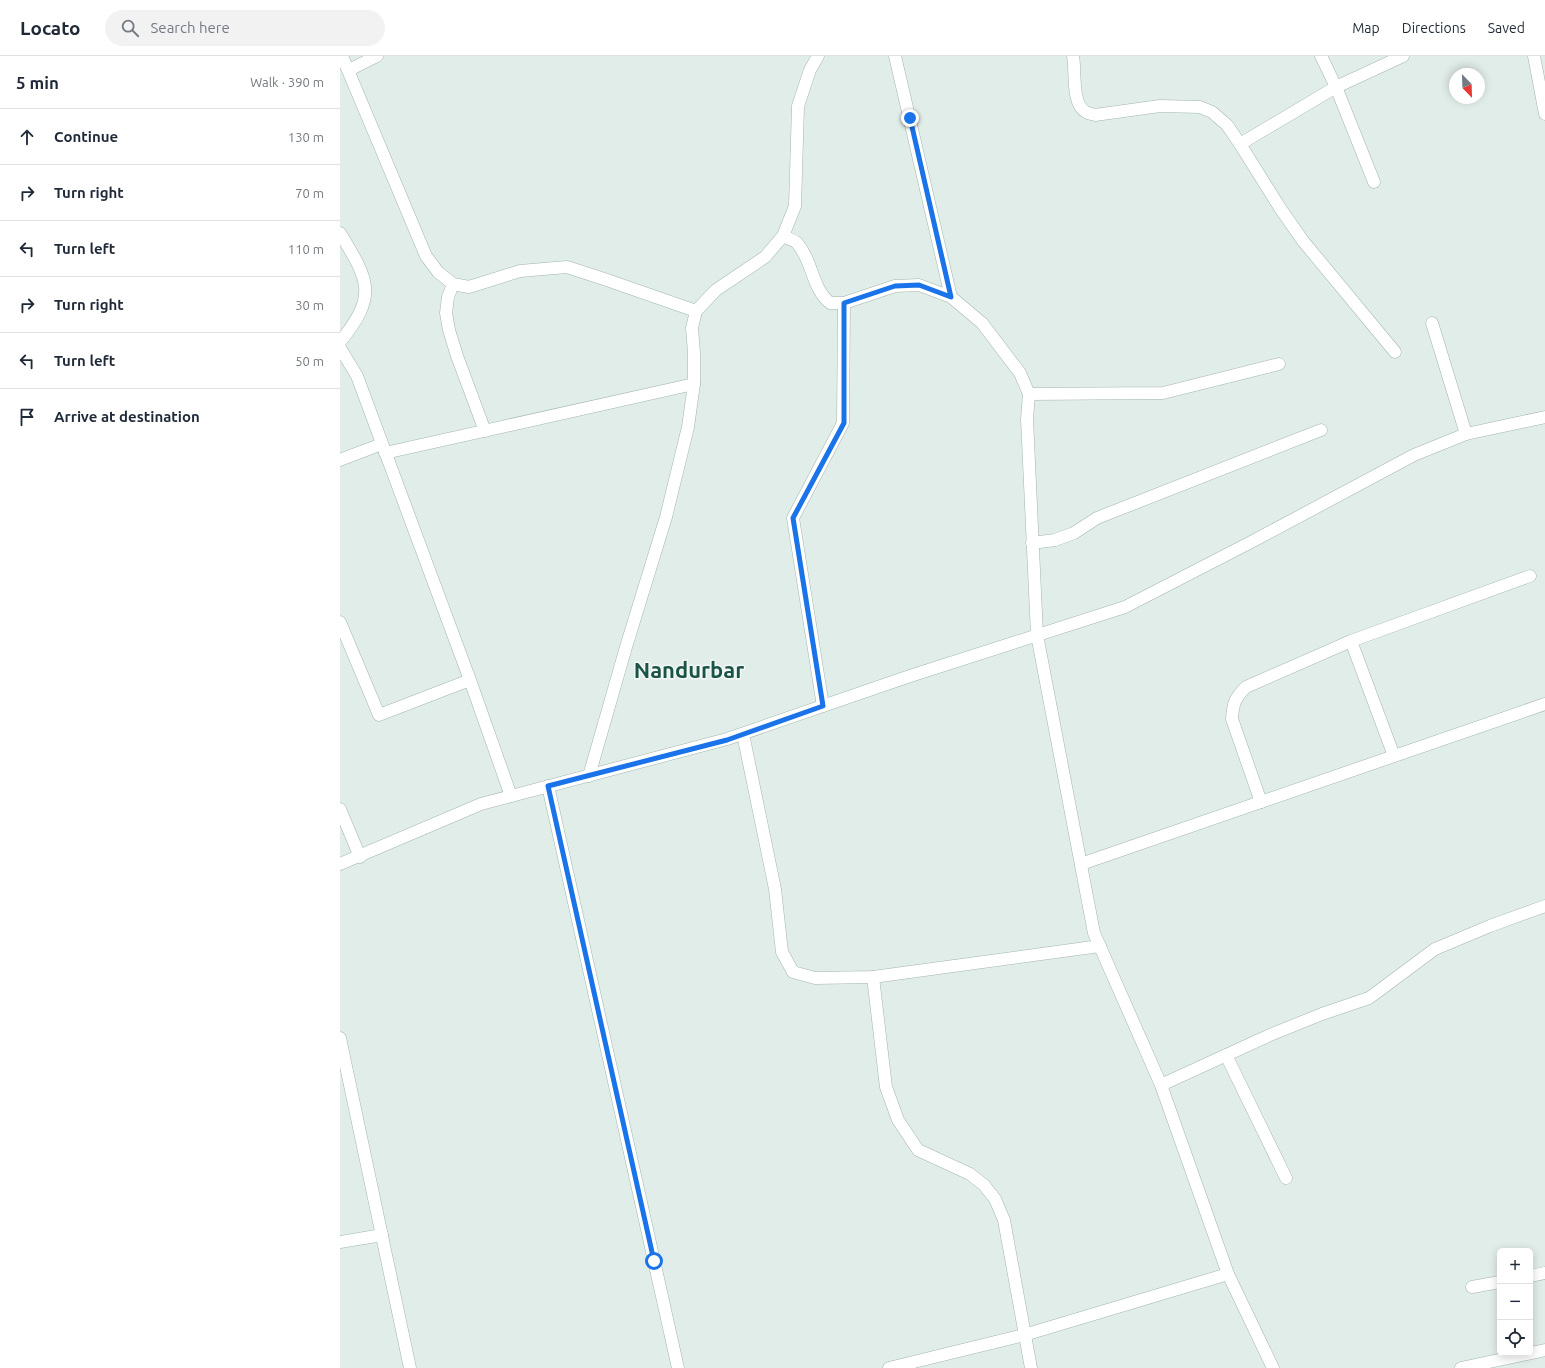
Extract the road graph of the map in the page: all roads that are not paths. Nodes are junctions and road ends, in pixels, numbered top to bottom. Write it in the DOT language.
graph roads {
  1 [pos="342,56"];
  2 [pos="377,56"];
  3 [pos="818,56"];
  4 [pos="895,56"];
  5 [pos="1074,56"];
  6 [pos="1321,56"];
  7 [pos="1403,56"];
  8 [pos="1534,56"];
  9 [pos="349,70"];
  10 [pos="1336,87"];
  11 [pos="1545,114"];
  12 [pos="1240,144"];
  13 [pos="1374,182"];
  14 [pos="340,233"];
  15 [pos="783,236"];
  16 [pos="453,284"];
  17 [pos="951,297"];
  18 [pos="844,303"];
  19 [pos="696,311"];
  20 [pos="1432,323"];
  21 [pos="340,342"];
  22 [pos="340,348"];
  23 [pos="1395,352"];
  24 [pos="1279,364"];
  25 [pos="694,384"];
  26 [pos="1029,394"];
  27 [pos="1545,417"];
  28 [pos="1321,430"];
  29 [pos="485,432"];
  30 [pos="1466,434"];
  31 [pos="384,448"];
  32 [pos="340,460"];
  33 [pos="1032,543"];
  34 [pos="1530,576"];
  35 [pos="341,625"];
  36 [pos="1037,635"];
  37 [pos="1351,641"];
  38 [pos="470,680"];
  39 [pos="1545,704"];
  40 [pos="823,706"];
  41 [pos="744,734"];
  42 [pos="1394,756"];
  43 [pos="589,776"];
  44 [pos="548,786"];
  45 [pos="511,796"];
  46 [pos="1261,802"];
  47 [pos="340,809"];
  48 [pos="360,857"];
  49 [pos="340,864"];
  50 [pos="1081,864"];
  51 [pos="1545,906"];
  52 [pos="1100,946"];
  53 [pos="873,977"];
  54 [pos="340,1038"];
  55 [pos="1226,1055"];
  56 [pos="1161,1085"];
  57 [pos="1286,1178"];
  58 [pos="382,1235"];
  59 [pos="340,1242"];
  60 [pos="1545,1273"];
  61 [pos="1228,1274"];
  62 [pos="1533,1275"];
  63 [pos="1497,1283"];
  64 [pos="1472,1287"];
  65 [pos="1024,1335"];
  66 [pos="1545,1350"];
  67 [pos="410,1368"];
  68 [pos="678,1368"];
  69 [pos="889,1368"];
  70 [pos="1031,1368"];
  71 [pos="1273,1368"];
  72 [pos="1461,1368"];
  1 -- 9 [label="street"];
  2 -- 9 [label="street"];
  3 -- 15 [label="street"];
  4 -- 17 [label="street"];
  5 -- 12 [label="street"];
  6 -- 10 [label="street"];
  7 -- 10 [label="street"];
  8 -- 11 [label="street"];
  9 -- 16 [label="street"];
  10 -- 12 [label="street"];
  10 -- 13 [label="street"];
  12 -- 23 [label="street"];
  14 -- 21 [label="street"];
  15 -- 18 [label="street"];
  15 -- 19 [label="street"];
  16 -- 19 [label="street"];
  16 -- 29 [label="street"];
  17 -- 18 [label="street"];
  17 -- 26 [label="street"];
  18 -- 40 [label="street"];
  19 -- 25 [label="street"];
  20 -- 30 [label="street"];
  22 -- 31 [label="street"];
  24 -- 26 [label="street"];
  25 -- 29 [label="street"];
  25 -- 43 [label="street"];
  26 -- 33 [label="street"];
  27 -- 30 [label="street"];
  28 -- 33 [label="street"];
  29 -- 31 [label="street"];
  30 -- 36 [label="street"];
  31 -- 32 [label="street"];
  31 -- 38 [label="street"];
  33 -- 36 [label="street"];
  34 -- 37 [label="street"];
  35 -- 38 [label="street"];
  36 -- 40 [label="street"];
  36 -- 50 [label="street"];
  37 -- 42 [label="street"];
  37 -- 46 [label="street"];
  38 -- 45 [label="street"];
  39 -- 42 [label="street"];
  40 -- 41 [label="street"];
  41 -- 43 [label="street"];
  41 -- 53 [label="street"];
  42 -- 46 [label="street"];
  43 -- 44 [label="street"];
  44 -- 45 [label="street"];
  44 -- 68 [label="street"];
  45 -- 48 [label="street"];
  46 -- 50 [label="street"];
  47 -- 48 [label="street"];
  48 -- 49 [label="street"];
  50 -- 52 [label="street"];
  51 -- 55 [label="street"];
  52 -- 53 [label="street"];
  52 -- 56 [label="street"];
  53 -- 65 [label="street"];
  54 -- 58 [label="street"];
  55 -- 56 [label="street"];
  55 -- 57 [label="street"];
  56 -- 61 [label="street"];
  58 -- 59 [label="street"];
  58 -- 67 [label="street"];
  60 -- 62 [label="street"];
  61 -- 65 [label="street"];
  61 -- 71 [label="street"];
  63 -- 64 [label="street"];
  65 -- 69 [label="street"];
  65 -- 70 [label="street"];
  66 -- 72 [label="street"];
}
